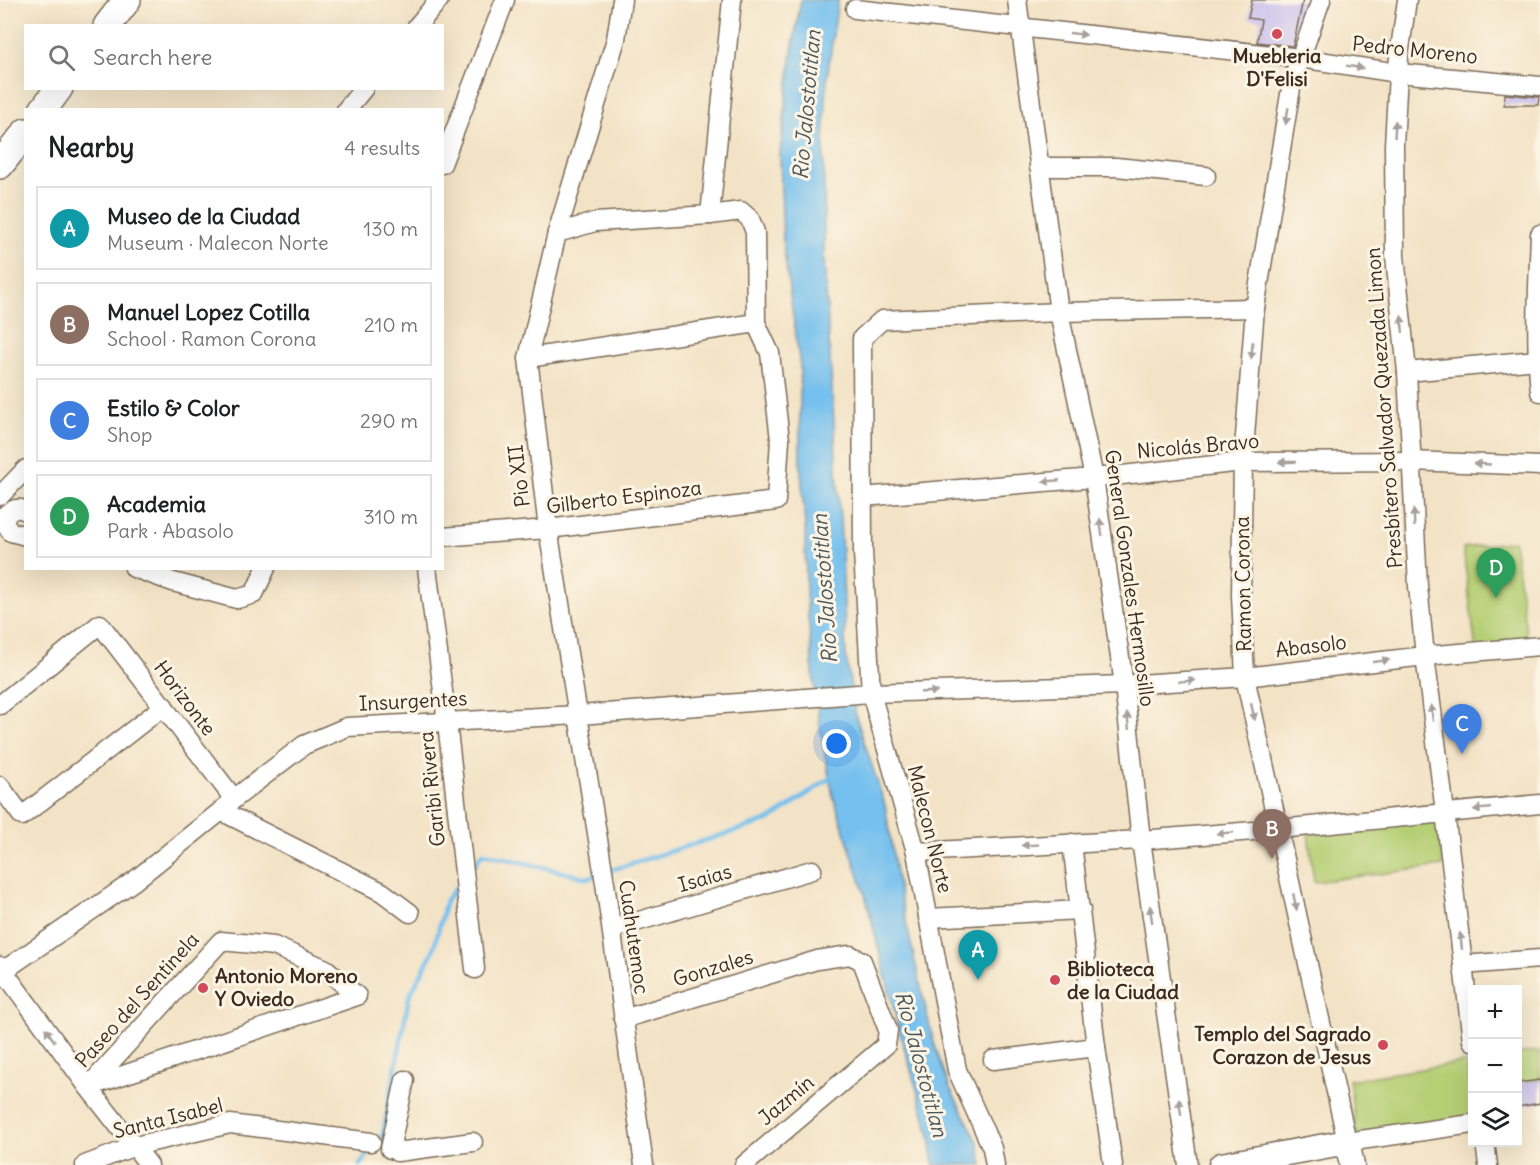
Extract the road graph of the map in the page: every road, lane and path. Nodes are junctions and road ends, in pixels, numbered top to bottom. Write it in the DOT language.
graph roads {
  1 [pos="127,0"];
  2 [pos="439,0"];
  3 [pos="505,0"];
  4 [pos="622,0"];
  5 [pos="732,0"];
  6 [pos="1017,0"];
  7 [pos="1321,0"];
  8 [pos="1407,0"];
  9 [pos="855,9"];
  10 [pos="109,24"];
  11 [pos="419,24"];
  12 [pos="1020,27"];
  13 [pos="1300,58"];
  14 [pos="1398,73"];
  15 [pos="1540,86"];
  16 [pos="58,90"];
  17 [pos="362,90"];
  18 [pos="44,108"];
  19 [pos="348,108"];
  20 [pos="24,135"];
  21 [pos="444,159"];
  22 [pos="0,165"];
  23 [pos="1039,167"];
  24 [pos="1206,176"];
  25 [pos="710,214"];
  26 [pos="557,233"];
  27 [pos="1540,234"];
  28 [pos="1255,308"];
  29 [pos="1059,312"];
  30 [pos="756,323"];
  31 [pos="528,358"];
  32 [pos="1537,360"];
  33 [pos="1407,372"];
  34 [pos="1540,392"];
  35 [pos="1411,461"];
  36 [pos="1243,462"];
  37 [pos="1540,466"];
  38 [pos="24,471"];
  39 [pos="1094,478"];
  40 [pos="0,496"];
  41 [pos="862,497"];
  42 [pos="24,510"];
  43 [pos="548,530"];
  44 [pos="24,535"];
  45 [pos="444,537"];
  46 [pos="147,570"];
  47 [pos="265,570"];
  48 [pos="427,570"];
  49 [pos="179,575"];
  50 [pos="1540,646"];
  51 [pos="1425,656"];
  52 [pos="1245,677"];
  53 [pos="1125,685"];
  54 [pos="864,694"];
  55 [pos="0,705"];
  56 [pos="164,706"];
  57 [pos="579,715"];
  58 [pos="447,722"];
  59 [pos="0,786"];
  60 [pos="1540,804"];
  61 [pos="228,805"];
  62 [pos="1445,812"];
  63 [pos="1279,829"];
  64 [pos="1140,840"];
  65 [pos="1072,843"];
  66 [pos="916,852"];
  67 [pos="812,870"];
  68 [pos="1081,910"];
  69 [pos="410,913"];
  70 [pos="928,918"];
  71 [pos="612,929"];
  72 [pos="1540,959"];
  73 [pos="1463,965"];
  74 [pos="475,969"];
  75 [pos="1,970"];
  76 [pos="623,1019"];
  77 [pos="1473,1039"];
  78 [pos="1096,1047"];
  79 [pos="993,1060"];
  80 [pos="858,1069"];
  81 [pos="405,1080"];
  82 [pos="88,1087"];
  83 [pos="1468,1125"];
  84 [pos="473,1142"];
  85 [pos="135,1146"];
  86 [pos="1486,1147"];
  87 [pos="390,1151"];
  88 [pos="1349,1154"];
  89 [pos="85,1165"];
  90 [pos="149,1165"];
  91 [pos="644,1165"];
  92 [pos="744,1165"];
  93 [pos="995,1165"];
  94 [pos="1113,1165"];
  95 [pos="1188,1165"];
  96 [pos="1221,1165"];
  97 [pos="1488,1165"];
  1 -- 10 [label="main road"];
  2 -- 11 [label="street"];
  3 -- 21 [label="street"];
  4 -- 26 [label="street, Pio XII"];
  5 -- 25 [label="street"];
  6 -- 12 [label="street, General Gonzales Hermosillo"];
  7 -- 13 [label="street, Ramon Corona"];
  8 -- 14 [label="street, Presbítero Salvador Quezada Limon"];
  9 -- 12 [label="street, Pedro Moreno"];
  12 -- 13 [label="street, Pedro Moreno, one-way"];
  12 -- 23 [label="street, General Gonzales Hermosillo"];
  13 -- 14 [label="street, Pedro Moreno, one-way"];
  13 -- 28 [label="street, Ramon Corona, one-way"];
  14 -- 15 [label="street, Pedro Moreno"];
  33 -- 14 [label="street, Presbítero Salvador Quezada Limon, one-way"];
  16 -- 18 [label="main road"];
  17 -- 19 [label="street"];
  20 -- 22 [label="main road"];
  23 -- 24 [label="street"];
  23 -- 29 [label="street, General Gonzales Hermosillo"];
  25 -- 26 [label="street"];
  25 -- 30 [label="street"];
  26 -- 31 [label="street, Pio XII"];
  27 -- 32 [label="street"];
  28 -- 29 [label="street, Malecon Norte"];
  28 -- 36 [label="street, Ramon Corona, one-way"];
  29 -- 39 [label="street, General Gonzales Hermosillo"];
  29 -- 41 [label="street, Malecon Norte"];
  30 -- 31 [label="street"];
  30 -- 43 [label="street, Gilberto Espinoza"];
  31 -- 43 [label="street, Pio XII"];
  32 -- 33 [label="street"];
  32 -- 34 [label="street"];
  33 -- 35 [label="street, Presbítero Salvador Quezada Limon"];
  35 -- 36 [label="street, Nicolás Bravo, one-way"];
  37 -- 35 [label="street, Nicolás Bravo, one-way"];
  51 -- 35 [label="street, Presbítero Salvador Quezada Limon, one-way"];
  36 -- 39 [label="street, Nicolás Bravo"];
  36 -- 52 [label="street, Ramon Corona"];
  38 -- 40 [label="street"];
  39 -- 41 [label="street, Nicolás Bravo, one-way"];
  53 -- 39 [label="street, General Gonzales Hermosillo, one-way"];
  41 -- 54 [label="street, Malecon Norte"];
  42 -- 44 [label="street"];
  43 -- 45 [label="street, Gilberto Espinoza"];
  43 -- 57 [label="street, Pio XII"];
  46 -- 49 [label="street"];
  47 -- 49 [label="street"];
  48 -- 58 [label="street, Garibi Rivera"];
  50 -- 51 [label="street, Abasolo"];
  52 -- 51 [label="street, Abasolo, one-way"];
  62 -- 51 [label="street, Presbítero Salvador Quezada Limon, one-way"];
  53 -- 52 [label="street, Abasolo, one-way"];
  52 -- 63 [label="street, Ramon Corona, one-way"];
  54 -- 53 [label="street, Abasolo, one-way"];
  64 -- 53 [label="street, General Gonzales Hermosillo, one-way"];
  54 -- 57 [label="street, Insurgentes"];
  54 -- 66 [label="street, Malecon Norte"];
  55 -- 56 [label="street, Horizonte"];
  56 -- 59 [label="street"];
  56 -- 61 [label="street, Horizonte"];
  57 -- 58 [label="street, Insurgentes"];
  57 -- 71 [label="street, Cuahutemoc"];
  58 -- 61 [label="street, Insurgentes"];
  58 -- 74 [label="street, Garibi Rivera"];
  60 -- 62 [label="street, one-way"];
  61 -- 69 [label="street"];
  61 -- 75 [label="street, Insurgentes"];
  62 -- 63 [label="street"];
  73 -- 62 [label="street, Presbítero Salvador Quezada Limon, one-way"];
  63 -- 64 [label="street, one-way"];
  63 -- 88 [label="street, Ramon Corona, one-way"];
  64 -- 65 [label="street"];
  95 -- 64 [label="street, General Gonzales Hermosillo, one-way"];
  65 -- 66 [label="street, one-way"];
  65 -- 68 [label="street"];
  66 -- 70 [label="street, Malecon Norte"];
  67 -- 71 [label="street, Isaias"];
  68 -- 70 [label="street"];
  68 -- 78 [label="street"];
  70 -- 93 [label="street, Malecon Norte"];
  71 -- 76 [label="street, Cuahutemoc"];
  72 -- 73 [label="street"];
  73 -- 77 [label="street, Presbítero Salvador Quezada Limon"];
  82 -- 75 [label="street, one-way"];
  76 -- 80 [label="street, Gonzales"];
  76 -- 91 [label="street, Cuahutemoc"];
  78 -- 79 [label="street"];
  78 -- 94 [label="street"];
  80 -- 92 [label="street, Jazmín"];
  81 -- 87 [label="street"];
  82 -- 82 [label="street, Paseo del Sentinela"];
  82 -- 85 [label="street"];
  83 -- 88 [label="street"];
  84 -- 87 [label="street, Santa Isabel"];
  85 -- 87 [label="street, Santa Isabel"];
  85 -- 89 [label="street, Santa Isabel"];
  85 -- 90 [label="street"];
  86 -- 97 [label="street"];
  88 -- 96 [label="street"];
}
